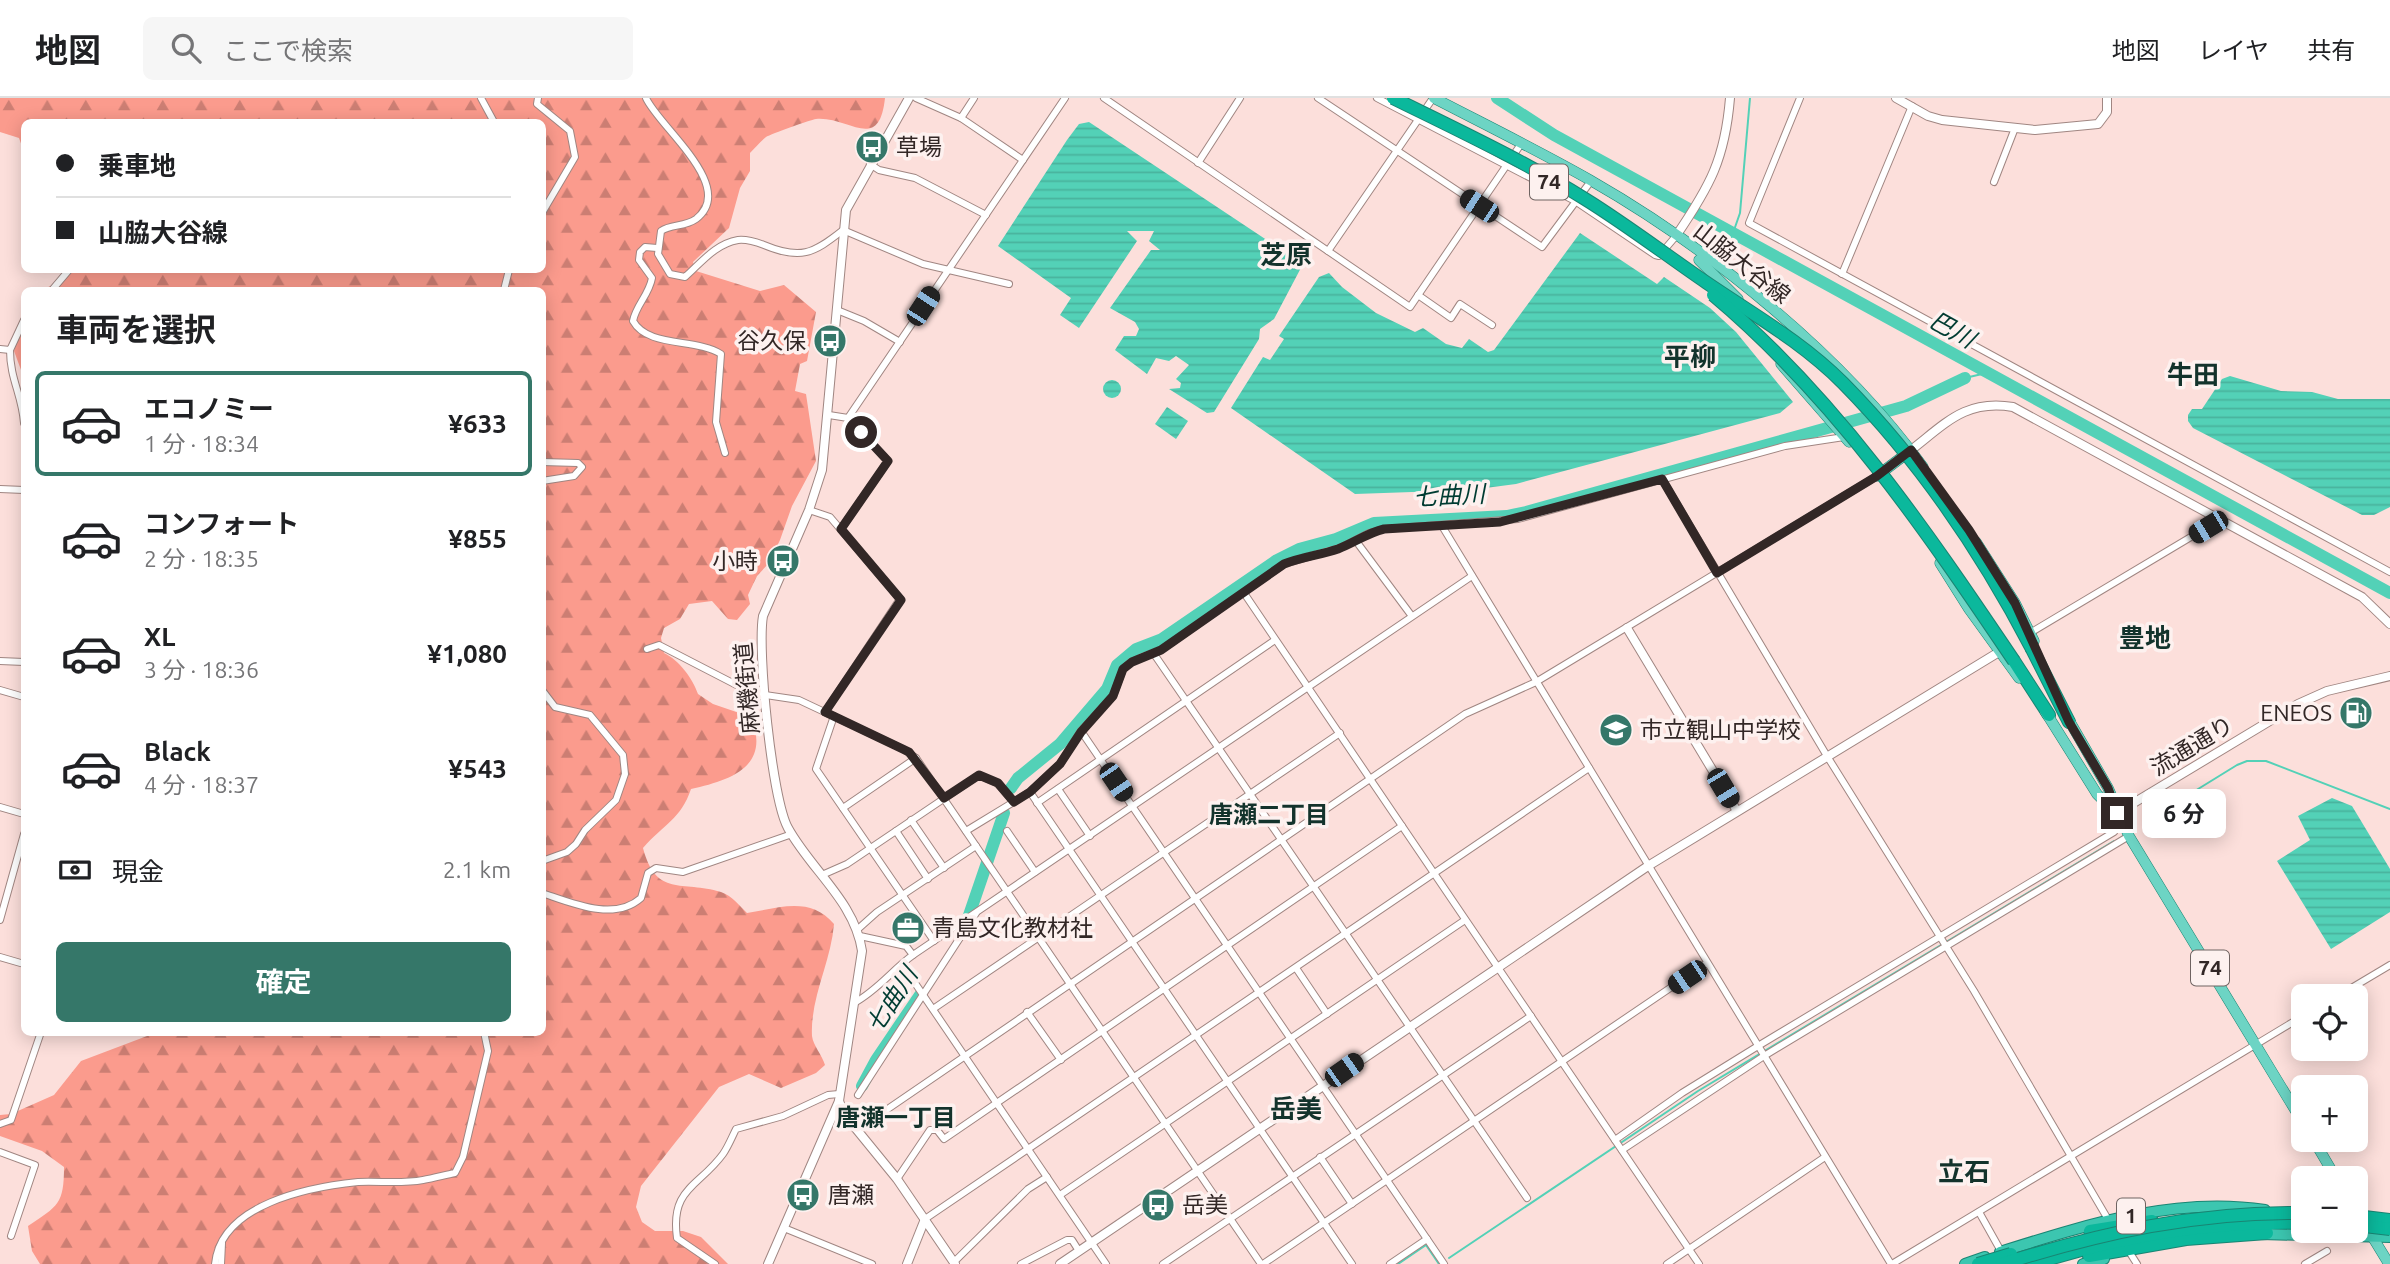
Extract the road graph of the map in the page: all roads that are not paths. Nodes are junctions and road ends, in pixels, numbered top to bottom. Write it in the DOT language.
graph roads {
  1 [pos="481,98"];
  2 [pos="538,98"];
  3 [pos="646,98"];
  4 [pos="909,98"];
  5 [pos="916,98"];
  6 [pos="974,98"];
  7 [pos="1065,98"];
  8 [pos="1104,98"];
  9 [pos="1240,98"];
  10 [pos="1318,98"];
  11 [pos="1377,98"];
  12 [pos="1386,98"];
  13 [pos="1393,98"];
  14 [pos="1434,98"];
  15 [pos="1730,98"];
  16 [pos="1800,98"];
  17 [pos="1896,98"];
  18 [pos="2107,98"];
  19 [pos="1912,106"];
  20 [pos="961,118"];
  21 [pos="492,119"];
  22 [pos="1419,119"];
  23 [pos="2015,128"];
  24 [pos="1521,144"];
  25 [pos="1396,152"];
  26 [pos="1023,160"];
  27 [pos="1198,163"];
  28 [pos="870,164"];
  29 [pos="1507,164"];
  30 [pos="1591,181"];
  31 [pos="1994,182"];
  32 [pos="1575,201"];
  33 [pos="546,206"];
  34 [pos="1479,206"];
  35 [pos="986,215"];
  36 [pos="843,230"];
  37 [pos="1679,231"];
  38 [pos="657,248"];
  39 [pos="1328,251"];
  40 [pos="947,269"];
  41 [pos="66,273"];
  42 [pos="1842,274"];
  43 [pos="1703,283"];
  44 [pos="1009,284"];
  45 [pos="55,287"];
  46 [pos="1418,295"];
  47 [pos="837,310"];
  48 [pos="1492,325"];
  49 [pos="21,326"];
  50 [pos="900,342"];
  51 [pos="0,349"];
  52 [pos="10,350"];
  53 [pos="21,397"];
  54 [pos="829,415"];
  55 [pos="848,418"];
  56 [pos="1842,435"];
  57 [pos="1911,450"];
  58 [pos="725,453"];
  59 [pos="546,462"];
  60 [pos="1877,476"];
  61 [pos="1662,479"];
  62 [pos="546,480"];
  63 [pos="0,489"];
  64 [pos="21,490"];
  65 [pos="809,510"];
  66 [pos="2221,519"];
  67 [pos="1442,526"];
  68 [pos="841,529"];
  69 [pos="1356,541"];
  70 [pos="2390,572"];
  71 [pos="1717,573"];
  72 [pos="1472,576"];
  73 [pos="1244,593"];
  74 [pos="1411,615"];
  75 [pos="2390,624"];
  76 [pos="1627,628"];
  77 [pos="2030,634"];
  78 [pos="1275,640"];
  79 [pos="647,649"];
  80 [pos="1999,652"];
  81 [pos="1154,654"];
  82 [pos="0,662"];
  83 [pos="21,662"];
  84 [pos="2390,676"];
  85 [pos="1536,682"];
  86 [pos="1306,687"];
  87 [pos="0,690"];
  88 [pos="546,695"];
  89 [pos="765,695"];
  90 [pos="21,696"];
  91 [pos="1186,701"];
  92 [pos="825,712"];
  93 [pos="2049,715"];
  94 [pos="834,716"];
  95 [pos="2069,722"];
  96 [pos="1081,732"];
  97 [pos="1340,733"];
  98 [pos="1219,747"];
  99 [pos="1827,756"];
  100 [pos="916,758"];
  101 [pos="1101,759"];
  102 [pos="1588,768"];
  103 [pos="1370,778"];
  104 [pos="1058,789"];
  105 [pos="1030,792"];
  106 [pos="1250,794"];
  107 [pos="944,798"];
  108 [pos="1014,802"];
  109 [pos="1037,803"];
  110 [pos="1132,806"];
  111 [pos="0,807"];
  112 [pos="843,808"];
  113 [pos="1737,811"];
  114 [pos="21,813"];
  115 [pos="2117,813"];
  116 [pos="911,820"];
  117 [pos="1402,826"];
  118 [pos="896,831"];
  119 [pos="966,831"];
  120 [pos="1007,831"];
  121 [pos="2114,832"];
  122 [pos="792,834"];
  123 [pos="1090,836"];
  124 [pos="2129,836"];
  125 [pos="1281,839"];
  126 [pos="21,845"];
  127 [pos="976,846"];
  128 [pos="870,849"];
  129 [pos="1069,850"];
  130 [pos="1164,852"];
  131 [pos="546,860"];
  132 [pos="1648,866"];
  133 [pos="944,868"];
  134 [pos="1035,872"];
  135 [pos="1435,874"];
  136 [pos="822,875"];
  137 [pos="928,879"];
  138 [pos="1314,886"];
  139 [pos="1007,891"];
  140 [pos="546,894"];
  141 [pos="1100,895"];
  142 [pos="903,896"];
  143 [pos="1195,897"];
  144 [pos="975,913"];
  145 [pos="0,920"];
  146 [pos="1465,920"];
  147 [pos="859,933"];
  148 [pos="1347,933"];
  149 [pos="1940,936"];
  150 [pos="1038,938"];
  151 [pos="934,941"];
  152 [pos="1131,941"];
  153 [pos="1227,945"];
  154 [pos="1945,946"];
  155 [pos="913,955"];
  156 [pos="0,957"];
  157 [pos="21,963"];
  158 [pos="1707,963"];
  159 [pos="902,964"];
  160 [pos="2390,965"];
  161 [pos="1497,967"];
  162 [pos="1296,968"];
  163 [pos="1378,980"];
  164 [pos="1070,984"];
  165 [pos="2358,984"];
  166 [pos="1164,989"];
  167 [pos="1260,993"];
  168 [pos="924,996"];
  169 [pos="855,1003"];
  170 [pos="933,1009"];
  171 [pos="1027,1012"];
  172 [pos="1327,1014"];
  173 [pos="1531,1016"];
  174 [pos="2291,1023"];
  175 [pos="1409,1026"];
  176 [pos="1103,1031"];
  177 [pos="1196,1035"];
  178 [pos="40,1036"];
  179 [pos="485,1036"];
  180 [pos="1291,1038"];
  181 [pos="2256,1045"];
  182 [pos="1758,1046"];
  183 [pos="964,1055"];
  184 [pos="1764,1056"];
  185 [pos="1061,1060"];
  186 [pos="1563,1061"];
  187 [pos="1443,1074"];
  188 [pos="1134,1077"];
  189 [pos="1228,1082"];
  190 [pos="1322,1085"];
  191 [pos="859,1095"];
  192 [pos="839,1097"];
  193 [pos="998,1102"];
  194 [pos="2291,1103"];
  195 [pos="1474,1120"];
  196 [pos="1165,1123"];
  197 [pos="0,1124"];
  198 [pos="856,1129"];
  199 [pos="1260,1129"];
  200 [pos="1356,1133"];
  201 [pos="1615,1140"];
  202 [pos="1028,1150"];
  203 [pos="1622,1150"];
  204 [pos="0,1152"];
  205 [pos="2070,1156"];
  206 [pos="1320,1157"];
  207 [pos="1825,1157"];
  208 [pos="1198,1172"];
  209 [pos="1292,1176"];
  210 [pos="1047,1177"];
  211 [pos="897,1179"];
  212 [pos="1387,1180"];
  213 [pos="1060,1195"];
  214 [pos="1527,1198"];
  215 [pos="1352,1204"];
  216 [pos="2274,1211"];
  217 [pos="1979,1212"];
  218 [pos="2291,1212"];
  219 [pos="2291,1213"];
  220 [pos="2368,1217"];
  221 [pos="1229,1218"];
  222 [pos="2390,1218"];
  223 [pos="925,1219"];
  224 [pos="2109,1221"];
  225 [pos="2368,1221"];
  226 [pos="1324,1223"];
  227 [pos="2291,1223"];
  228 [pos="784,1228"];
  229 [pos="2390,1229"];
  230 [pos="2368,1231"];
  231 [pos="2267,1233"];
  232 [pos="2371,1235"];
  233 [pos="11,1236"];
  234 [pos="2390,1237"];
  235 [pos="1427,1239"];
  236 [pos="222,1243"];
  237 [pos="1092,1243"];
  238 [pos="1690,1249"];
  239 [pos="1079,1251"];
  240 [pos="2327,1251"];
  241 [pos="2130,1254"];
  242 [pos="2002,1258"];
  243 [pos="955,1263"];
  244 [pos="215,1264"];
  245 [pos="221,1264"];
  246 [pos="715,1264"];
  247 [pos="768,1264"];
  248 [pos="872,1264"];
  249 [pos="907,1264"];
  250 [pos="1021,1264"];
  251 [pos="1060,1264"];
  252 [pos="1106,1264"];
  253 [pos="1163,1264"];
  254 [pos="1262,1264"];
  255 [pos="1352,1264"];
  256 [pos="1390,1264"];
  257 [pos="1444,1264"];
  258 [pos="1667,1264"];
  259 [pos="1699,1264"];
  260 [pos="1892,1264"];
  261 [pos="1965,1264"];
  262 [pos="1978,1264"];
  263 [pos="2009,1264"];
  264 [pos="2033,1264"];
  265 [pos="2062,1264"];
  266 [pos="2083,1264"];
  267 [pos="2137,1264"];
  268 [pos="2305,1264"];
  269 [pos="2389,1264"];
  1 -- 21 [label="street"];
  2 -- 33 [label="street"];
  3 -- 38 [label="street"];
  4 -- 28 [label="street, 麻機街道"];
  5 -- 20 [label="street"];
  6 -- 20 [label="street"];
  7 -- 26 [label="street"];
  8 -- 27 [label="street"];
  9 -- 27 [label="street"];
  10 -- 25 [label="street"];
  11 -- 22 [label="street"];
  12 -- 43 [label="highway, 74, bridge"];
  13 -- 43 [label="highway, 74, bridge"];
  14 -- 22 [label="street"];
  14 -- 24 [label="main road, 74"];
  15 -- 37 [label="street"];
  16 -- 42 [label="street"];
  17 -- 19 [label="street"];
  18 -- 23 [label="street"];
  19 -- 23 [label="street"];
  19 -- 42 [label="street"];
  20 -- 26 [label="street"];
  22 -- 25 [label="street"];
  22 -- 29 [label="street"];
  23 -- 31 [label="street"];
  24 -- 29 [label="street"];
  24 -- 30 [label="main road, 74"];
  25 -- 34 [label="street"];
  25 -- 39 [label="street"];
  26 -- 35 [label="street"];
  27 -- 39 [label="street"];
  28 -- 35 [label="street"];
  28 -- 36 [label="street, 麻機街道"];
  29 -- 32 [label="street"];
  29 -- 34 [label="street"];
  30 -- 32 [label="street"];
  30 -- 37 [label="main road, 74"];
  32 -- 34 [label="street"];
  32 -- 37 [label="street"];
  34 -- 46 [label="street"];
  35 -- 40 [label="street"];
  36 -- 38 [label="street"];
  36 -- 40 [label="street"];
  36 -- 47 [label="street, 麻機街道"];
  37 -- 56 [label="main road, 山脇大谷線 / 74"];
  37 -- 57 [label="main road, 山脇大谷線 / 74"];
  38 -- 58 [label="street"];
  39 -- 46 [label="street"];
  40 -- 44 [label="street"];
  40 -- 50 [label="street"];
  41 -- 45 [label="street"];
  42 -- 70 [label="street"];
  43 -- 93 [label="highway, 74, bridge"];
  43 -- 95 [label="highway, 74, bridge"];
  46 -- 48 [label="street"];
  47 -- 50 [label="street"];
  47 -- 54 [label="street, 麻機街道"];
  49 -- 52 [label="street"];
  50 -- 55 [label="street"];
  51 -- 52 [label="street"];
  52 -- 53 [label="street"];
  54 -- 55 [label="street"];
  54 -- 65 [label="street, 麻機街道"];
  55 -- 68 [label="street"];
  56 -- 60 [label="main road, 山脇大谷線 / 74"];
  56 -- 61 [label="street"];
  57 -- 60 [label="main road"];
  57 -- 66 [label="street"];
  57 -- 77 [label="main road, 74"];
  59 -- 62 [label="street"];
  60 -- 71 [label="street"];
  60 -- 80 [label="main road, 74"];
  61 -- 67 [label="street"];
  61 -- 71 [label="street"];
  63 -- 64 [label="street"];
  65 -- 68 [label="street"];
  65 -- 89 [label="street, 麻機街道"];
  66 -- 75 [label="street"];
  66 -- 77 [label="street"];
  67 -- 69 [label="street"];
  67 -- 72 [label="street"];
  68 -- 92 [label="street"];
  69 -- 73 [label="street"];
  69 -- 74 [label="street"];
  71 -- 76 [label="street"];
  71 -- 99 [label="street"];
  72 -- 74 [label="street"];
  72 -- 85 [label="street"];
  73 -- 78 [label="street"];
  73 -- 81 [label="street"];
  74 -- 86 [label="street"];
  76 -- 85 [label="street"];
  76 -- 113 [label="street"];
  77 -- 95 [label="main road, 74"];
  78 -- 86 [label="street"];
  78 -- 91 [label="street"];
  79 -- 89 [label="street"];
  80 -- 93 [label="main road, 74"];
  80 -- 99 [label="street"];
  81 -- 91 [label="street"];
  81 -- 96 [label="street"];
  82 -- 83 [label="street"];
  84 -- 115 [label="street, 流通通り"];
  85 -- 102 [label="street"];
  85 -- 103 [label="street"];
  86 -- 97 [label="street"];
  86 -- 98 [label="street"];
  87 -- 90 [label="street"];
  88 -- 131 [label="street"];
  89 -- 92 [label="street"];
  89 -- 122 [label="street, 麻機街道"];
  91 -- 98 [label="street"];
  91 -- 101 [label="street"];
  92 -- 94 [label="street"];
  93 -- 115 [label="main road, 74"];
  94 -- 100 [label="street"];
  94 -- 112 [label="street"];
  95 -- 115 [label="main road, 74"];
  96 -- 101 [label="street"];
  96 -- 105 [label="street"];
  97 -- 103 [label="street"];
  97 -- 106 [label="street"];
  98 -- 106 [label="street"];
  98 -- 110 [label="street"];
  99 -- 113 [label="street"];
  99 -- 149 [label="street"];
  100 -- 107 [label="street"];
  100 -- 112 [label="street"];
  101 -- 104 [label="street"];
  101 -- 110 [label="street"];
  102 -- 132 [label="street"];
  102 -- 135 [label="street"];
  103 -- 117 [label="street"];
  103 -- 125 [label="street"];
  104 -- 109 [label="street"];
  104 -- 123 [label="street"];
  105 -- 108 [label="street"];
  105 -- 109 [label="street"];
  106 -- 125 [label="street"];
  106 -- 130 [label="street"];
  107 -- 108 [label="street"];
  107 -- 116 [label="street"];
  107 -- 119 [label="street"];
  108 -- 119 [label="street"];
  109 -- 129 [label="street"];
  110 -- 123 [label="street"];
  110 -- 130 [label="street"];
  111 -- 114 [label="street"];
  112 -- 128 [label="street"];
  113 -- 132 [label="street"];
  115 -- 124 [label="main road, 74"];
  116 -- 118 [label="street"];
  116 -- 133 [label="street"];
  117 -- 135 [label="street"];
  117 -- 138 [label="street"];
  118 -- 128 [label="street"];
  118 -- 137 [label="street"];
  119 -- 127 [label="street"];
  120 -- 134 [label="street"];
  121 -- 149 [label="street"];
  122 -- 136 [label="street, 麻機街道"];
  122 -- 140 [label="street"];
  123 -- 129 [label="street"];
  124 -- 154 [label="street"];
  124 -- 181 [label="main road, 74"];
  125 -- 138 [label="street"];
  125 -- 143 [label="street"];
  126 -- 145 [label="street"];
  127 -- 133 [label="street"];
  127 -- 139 [label="street"];
  128 -- 136 [label="street"];
  128 -- 142 [label="street"];
  129 -- 134 [label="street"];
  129 -- 141 [label="street"];
  130 -- 141 [label="street"];
  130 -- 143 [label="street"];
  132 -- 158 [label="street"];
  132 -- 161 [label="street"];
  133 -- 137 [label="street"];
  134 -- 139 [label="street"];
  135 -- 146 [label="street"];
  135 -- 148 [label="street"];
  136 -- 147 [label="street, 麻機街道"];
  137 -- 142 [label="street"];
  138 -- 148 [label="street"];
  138 -- 153 [label="street"];
  139 -- 144 [label="street"];
  139 -- 150 [label="street"];
  141 -- 150 [label="street"];
  141 -- 152 [label="street"];
  142 -- 147 [label="street"];
  142 -- 151 [label="street"];
  143 -- 152 [label="street"];
  143 -- 153 [label="street"];
  144 -- 151 [label="street"];
  144 -- 168 [label="street"];
  146 -- 161 [label="street"];
  146 -- 163 [label="street"];
  147 -- 155 [label="street"];
  147 -- 169 [label="street"];
  148 -- 162 [label="street"];
  148 -- 163 [label="street"];
  149 -- 154 [label="street"];
  149 -- 182 [label="street"];
  150 -- 164 [label="street"];
  150 -- 170 [label="street"];
  151 -- 155 [label="street"];
  152 -- 164 [label="street"];
  152 -- 166 [label="street"];
  153 -- 166 [label="street"];
  153 -- 167 [label="street"];
  154 -- 184 [label="street"];
  154 -- 205 [label="street"];
  155 -- 159 [label="street"];
  156 -- 157 [label="street"];
  158 -- 182 [label="street"];
  158 -- 186 [label="street"];
  159 -- 168 [label="street"];
  159 -- 169 [label="street"];
  160 -- 165 [label="street"];
  161 -- 173 [label="street"];
  161 -- 175 [label="street"];
  162 -- 167 [label="street"];
  162 -- 172 [label="street"];
  163 -- 172 [label="street"];
  163 -- 175 [label="street"];
  164 -- 171 [label="street"];
  164 -- 176 [label="street"];
  166 -- 176 [label="street"];
  166 -- 177 [label="street"];
  167 -- 177 [label="street"];
  167 -- 180 [label="street"];
  168 -- 170 [label="street"];
  168 -- 191 [label="street"];
  169 -- 192 [label="street"];
  170 -- 183 [label="street"];
  171 -- 183 [label="street"];
  171 -- 185 [label="street"];
  172 -- 180 [label="street"];
  173 -- 186 [label="street"];
  173 -- 187 [label="street"];
  174 -- 181 [label="street"];
  175 -- 187 [label="street"];
  175 -- 190 [label="street"];
  176 -- 185 [label="street"];
  176 -- 188 [label="street"];
  177 -- 188 [label="street"];
  177 -- 189 [label="street"];
  178 -- 197 [label="street"];
  179 -- 236 [label="street"];
  180 -- 189 [label="street"];
  180 -- 190 [label="street"];
  181 -- 194 [label="main road, 74"];
  181 -- 205 [label="street"];
  182 -- 184 [label="street"];
  182 -- 201 [label="street"];
  183 -- 193 [label="street"];
  183 -- 198 [label="street"];
  184 -- 203 [label="street"];
  184 -- 207 [label="street"];
  185 -- 193 [label="street"];
  186 -- 195 [label="street"];
  186 -- 201 [label="street"];
  187 -- 195 [label="street"];
  187 -- 200 [label="street"];
  188 -- 196 [label="street"];
  188 -- 202 [label="street"];
  189 -- 196 [label="street"];
  189 -- 199 [label="street"];
  190 -- 199 [label="street"];
  190 -- 200 [label="street"];
  192 -- 198 [label="street"];
  192 -- 228 [label="street"];
  192 -- 246 [label="street"];
  193 -- 202 [label="street"];
  193 -- 211 [label="street"];
  195 -- 212 [label="street"];
  195 -- 214 [label="street"];
  196 -- 208 [label="street"];
  196 -- 213 [label="street"];
  198 -- 211 [label="street"];
  199 -- 208 [label="street"];
  199 -- 209 [label="street"];
  200 -- 206 [label="street"];
  200 -- 212 [label="street"];
  201 -- 203 [label="street"];
  202 -- 210 [label="street"];
  202 -- 223 [label="street"];
  203 -- 238 [label="street"];
  204 -- 233 [label="street"];
  205 -- 217 [label="street"];
  205 -- 224 [label="street"];
  206 -- 209 [label="street"];
  206 -- 215 [label="street"];
  207 -- 238 [label="street"];
  207 -- 260 [label="street"];
  208 -- 221 [label="street"];
  208 -- 237 [label="street"];
  209 -- 221 [label="street"];
  209 -- 226 [label="street"];
  210 -- 213 [label="street"];
  210 -- 243 [label="street"];
  211 -- 223 [label="street"];
  212 -- 215 [label="street"];
  212 -- 235 [label="street"];
  213 -- 237 [label="street"];
  215 -- 226 [label="street"];
  216 -- 218 [label="highway, 1"];
  216 -- 224 [label="highway, 1"];
  216 -- 262 [label="highway, 1, bridge"];
  217 -- 242 [label="street"];
  217 -- 260 [label="street"];
  219 -- 242 [label="highway, 1, bridge"];
  220 -- 222 [label="highway, bridge"];
  221 -- 253 [label="street"];
  221 -- 254 [label="street"];
  223 -- 243 [label="street"];
  223 -- 249 [label="street"];
  224 -- 242 [label="highway, 1"];
  225 -- 229 [label="highway, bridge"];
  226 -- 254 [label="street"];
  226 -- 255 [label="street"];
  227 -- 264 [label="highway, 1"];
  228 -- 247 [label="street"];
  228 -- 248 [label="street"];
  230 -- 232 [label="main road"];
  231 -- 232 [label="highway, 1"];
  231 -- 241 [label="highway, 1"];
  231 -- 265 [label="highway, 1"];
  232 -- 234 [label="highway, 1"];
  232 -- 269 [label="main road"];
  235 -- 256 [label="street"];
  235 -- 257 [label="street"];
  236 -- 244 [label="street"];
  236 -- 245 [label="street"];
  237 -- 239 [label="street"];
  237 -- 252 [label="street"];
  238 -- 258 [label="street"];
  238 -- 259 [label="street"];
  239 -- 250 [label="street"];
  239 -- 251 [label="street"];
  240 -- 268 [label="street"];
  241 -- 266 [label="highway, 1"];
  241 -- 267 [label="street"];
  242 -- 261 [label="highway, 1"];
  242 -- 263 [label="street"];
}
